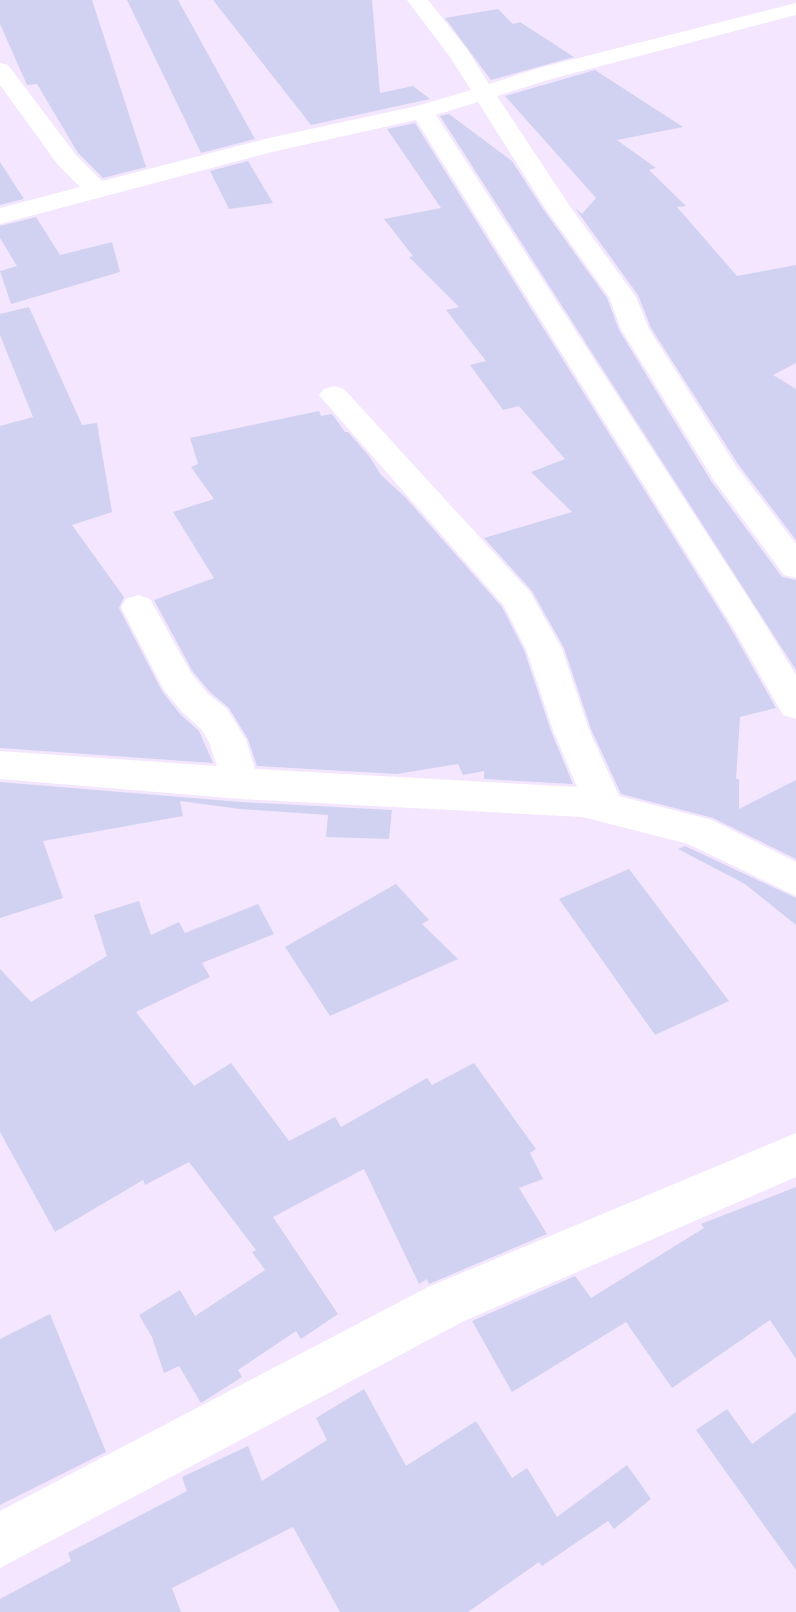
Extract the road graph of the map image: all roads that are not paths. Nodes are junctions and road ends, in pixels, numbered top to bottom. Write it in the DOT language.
graph roads {
  1 [pos="417,0"];
  2 [pos="796,9"];
  3 [pos="0,70"];
  4 [pos="485,92"];
  5 [pos="422,112"];
  6 [pos="98,191"];
  7 [pos="0,216"];
  8 [pos="334,395"];
  9 [pos="796,567"];
  10 [pos="138,607"];
  11 [pos="796,706"];
  12 [pos="0,765"];
  13 [pos="241,783"];
  14 [pos="606,808"];
  15 [pos="796,880"];
  16 [pos="796,1155"];
  17 [pos="0,1541"];
  1 -- 4 [label="street"];
  2 -- 4 [label="street"];
  3 -- 6 [label="street"];
  4 -- 5 [label="street"];
  4 -- 9 [label="street"];
  5 -- 6 [label="street"];
  5 -- 11 [label="street"];
  6 -- 7 [label="street"];
  8 -- 14 [label="street"];
  10 -- 13 [label="street"];
  12 -- 13 [label="street"];
  13 -- 14 [label="street"];
  14 -- 15 [label="street"];
  16 -- 17 [label="street"];
}
